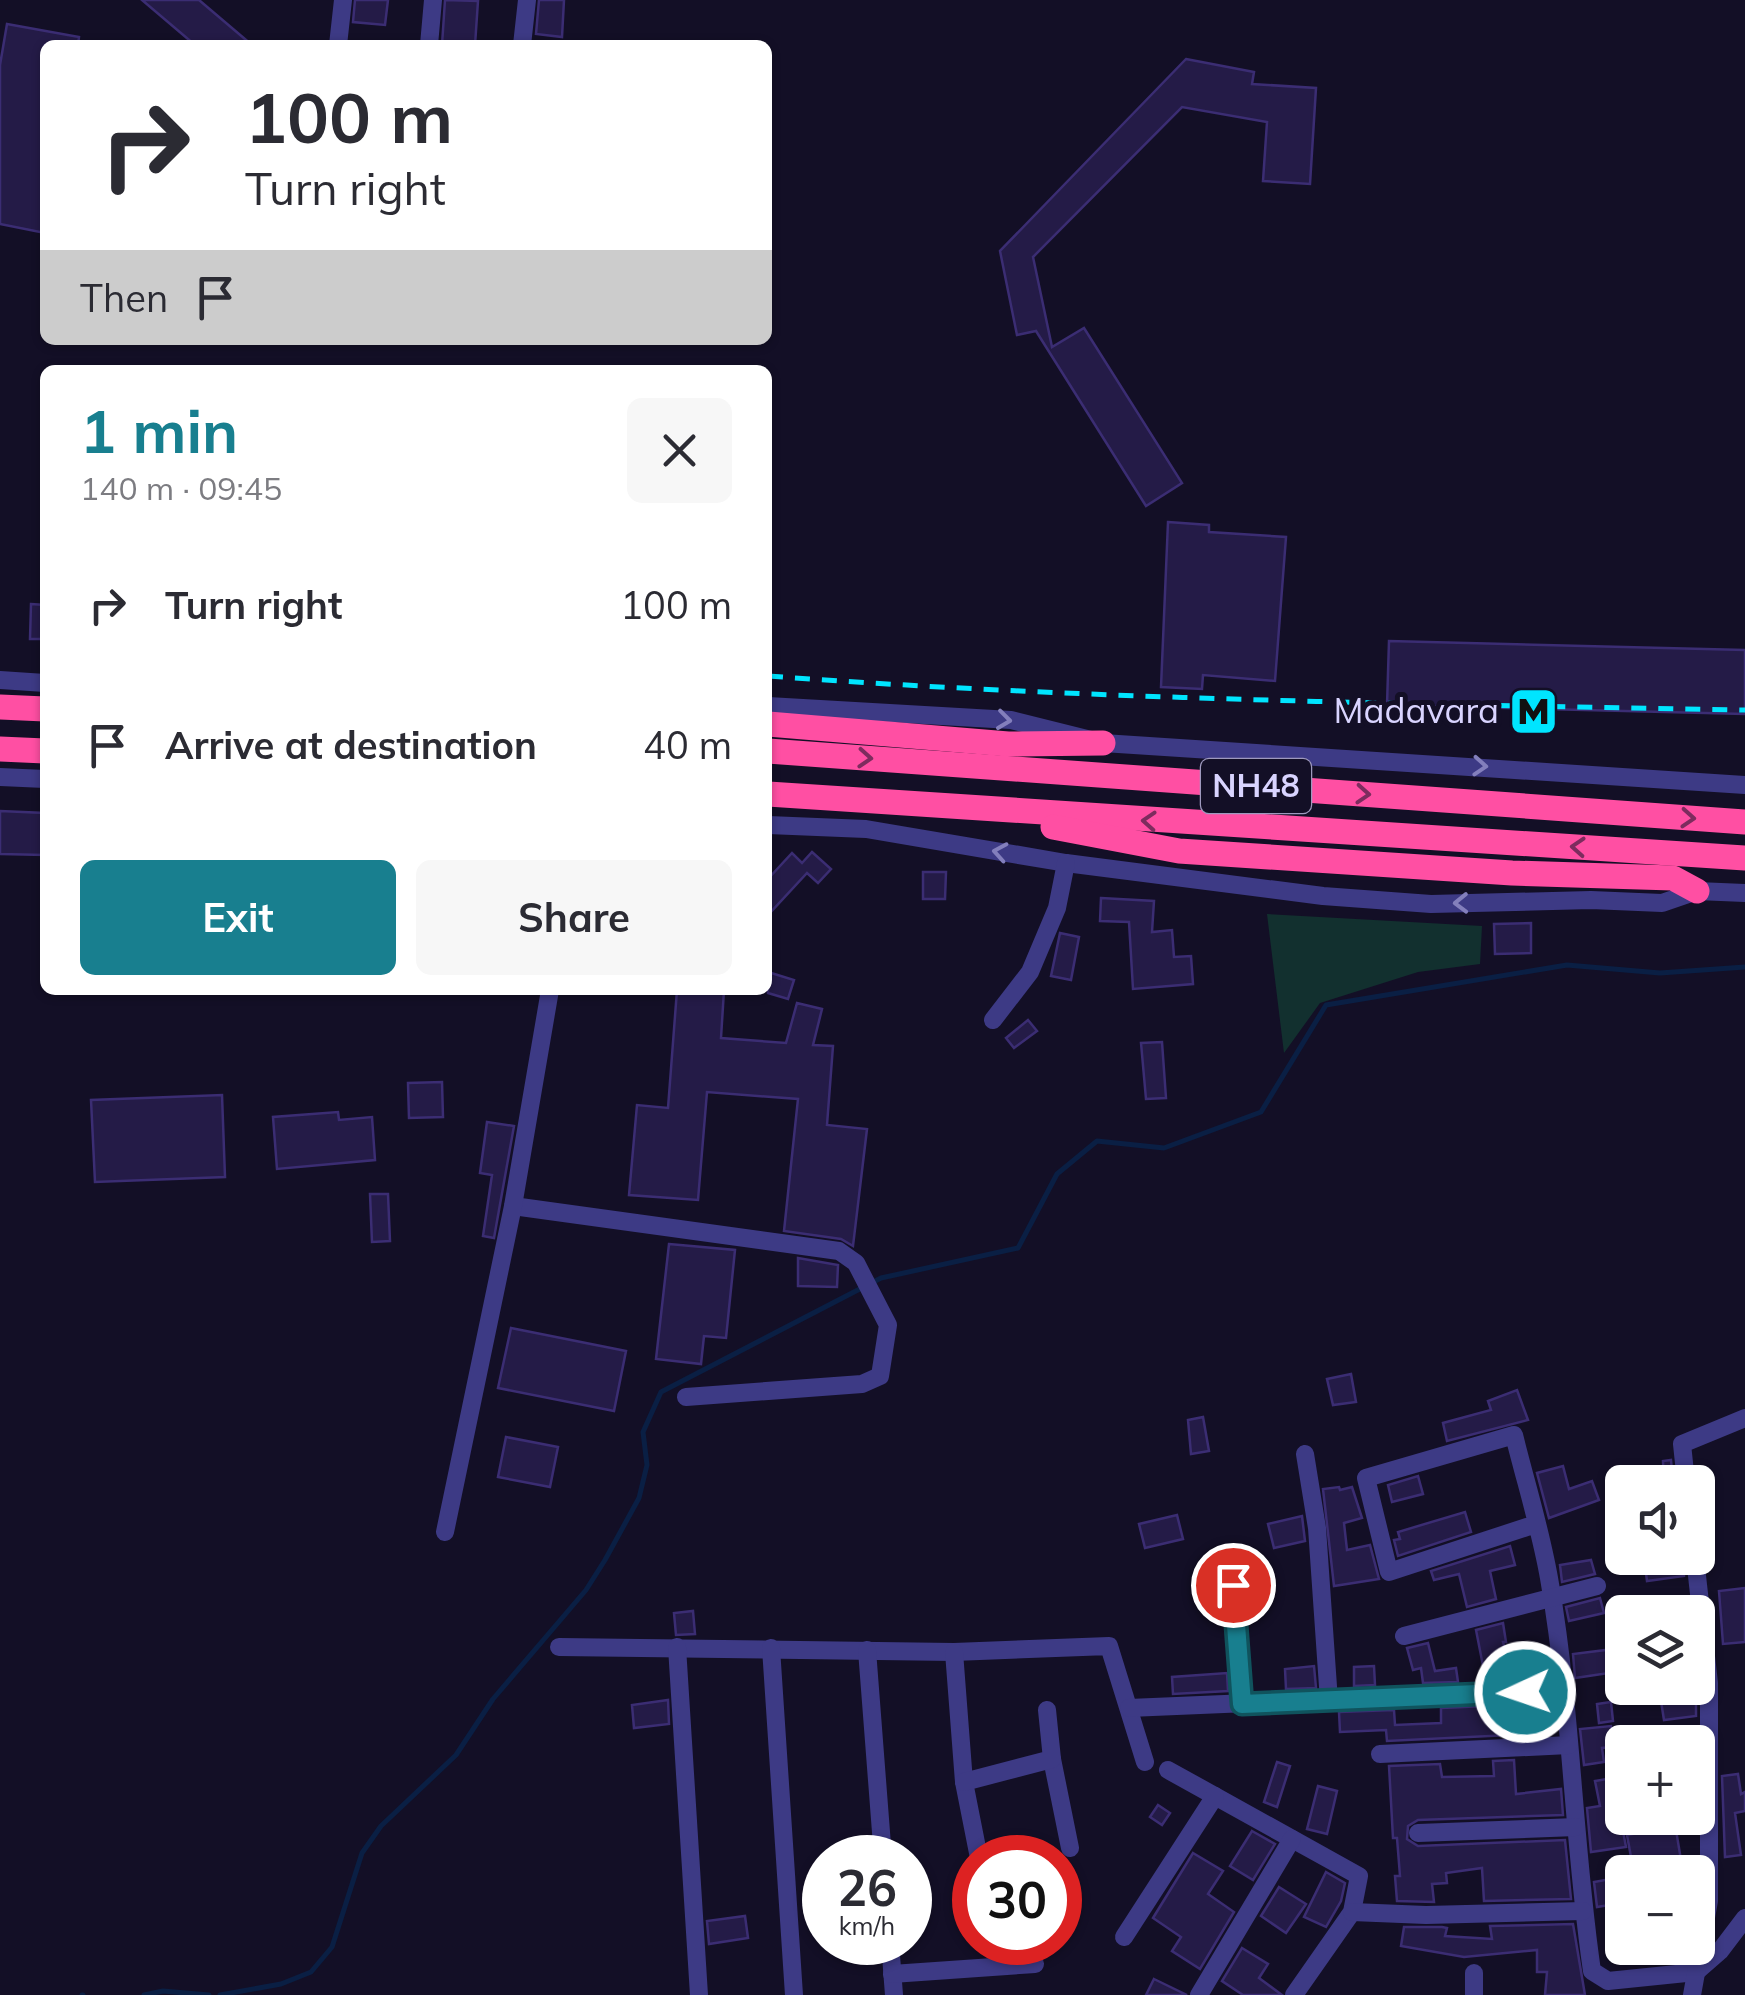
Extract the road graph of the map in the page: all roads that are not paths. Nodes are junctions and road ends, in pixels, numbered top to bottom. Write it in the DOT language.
graph roads {
  1 [pos="343,0"];
  2 [pos="433,0"];
  3 [pos="527,0"];
  4 [pos="339,40"];
  5 [pos="429,40"];
  6 [pos="523,40"];
  7 [pos="0,680"];
  8 [pos="40,683"];
  9 [pos="772,706"];
  10 [pos="0,707"];
  11 [pos="40,709"];
  12 [pos="772,724"];
  13 [pos="1103,743"];
  14 [pos="0,748"];
  15 [pos="772,750"];
  16 [pos="40,751"];
  17 [pos="0,776"];
  18 [pos="40,779"];
  19 [pos="1745,785"];
  20 [pos="772,794"];
  21 [pos="984,810"];
  22 [pos="1745,822"];
  23 [pos="772,826"];
  24 [pos="1745,858"];
  25 [pos="1066,863"];
  26 [pos="1697,891"];
  27 [pos="1745,893"];
  28 [pos="549,995"];
  29 [pos="993,1020"];
  30 [pos="512,1206"];
  31 [pos="686,1397"];
  32 [pos="1745,1418"];
  33 [pos="1304,1454"];
  34 [pos="1684,1465"];
  35 [pos="1536,1524"];
  36 [pos="444,1532"];
  37 [pos="1697,1575"];
  38 [pos="1233,1585"];
  39 [pos="1596,1586"];
  40 [pos="1552,1596"];
  41 [pos="1404,1636"];
  42 [pos="676,1647"];
  43 [pos="559,1648"];
  44 [pos="772,1648"];
  45 [pos="866,1650"];
  46 [pos="954,1652"];
  47 [pos="1564,1690"];
  48 [pos="1328,1701"];
  49 [pos="1242,1704"];
  50 [pos="1129,1708"];
  51 [pos="1047,1710"];
  52 [pos="1569,1746"];
  53 [pos="1380,1754"];
  54 [pos="1052,1759"];
  55 [pos="1145,1762"];
  56 [pos="1168,1770"];
  57 [pos="964,1782"];
  58 [pos="1215,1796"];
  59 [pos="1576,1828"];
  60 [pos="1418,1833"];
  61 [pos="881,1835"];
  62 [pos="974,1835"];
  63 [pos="1067,1835"];
  64 [pos="1292,1839"];
  65 [pos="1583,1910"];
  66 [pos="1352,1912"];
  67 [pos="1745,1918"];
  68 [pos="1124,1937"];
  69 [pos="891,1965"];
  70 [pos="1020,1965"];
  71 [pos="1696,1972"];
  72 [pos="1474,1973"];
  73 [pos="892,1974"];
  74 [pos="1610,1988"];
  75 [pos="699,1995"];
  76 [pos="794,1995"];
  77 [pos="894,1995"];
  78 [pos="1200,1995"];
  79 [pos="1294,1995"];
  80 [pos="1474,1995"];
  81 [pos="1692,1995"];
  1 -- 4 [label="street"];
  2 -- 5 [label="street"];
  3 -- 6 [label="street"];
  7 -- 8 [label="street"];
  9 -- 13 [label="street, one-way"];
  10 -- 11 [label="highway"];
  12 -- 13 [label="highway"];
  13 -- 19 [label="street, one-way"];
  14 -- 16 [label="highway"];
  15 -- 22 [label="highway, NH48, one-way"];
  17 -- 18 [label="street"];
  20 -- 21 [label="highway, NH48"];
  24 -- 21 [label="highway, NH48, one-way"];
  21 -- 26 [label="highway"];
  25 -- 23 [label="street, one-way"];
  26 -- 25 [label="street, one-way"];
  25 -- 29 [label="street"];
  26 -- 27 [label="street"];
  28 -- 30 [label="street"];
  30 -- 31 [label="street"];
  30 -- 36 [label="street"];
  32 -- 34 [label="street"];
  33 -- 48 [label="street"];
  35 -- 35 [label="street"];
  35 -- 40 [label="street"];
  37 -- 71 [label="street"];
  38 -- 49 [label="street"];
  39 -- 40 [label="street"];
  40 -- 41 [label="street"];
  40 -- 47 [label="street"];
  42 -- 43 [label="street"];
  42 -- 44 [label="street"];
  42 -- 75 [label="street"];
  44 -- 45 [label="street"];
  44 -- 76 [label="street"];
  45 -- 46 [label="street"];
  45 -- 61 [label="street"];
  46 -- 50 [label="street"];
  46 -- 57 [label="street"];
  47 -- 48 [label="street"];
  47 -- 52 [label="street"];
  48 -- 49 [label="street"];
  49 -- 50 [label="street"];
  50 -- 55 [label="street"];
  51 -- 54 [label="street"];
  52 -- 53 [label="street"];
  52 -- 59 [label="street"];
  54 -- 57 [label="street"];
  54 -- 63 [label="street"];
  56 -- 58 [label="street"];
  57 -- 62 [label="street"];
  58 -- 64 [label="street"];
  58 -- 68 [label="street"];
  59 -- 60 [label="street"];
  59 -- 65 [label="street"];
  64 -- 66 [label="street"];
  64 -- 78 [label="street"];
  65 -- 66 [label="street"];
  65 -- 74 [label="street"];
  66 -- 79 [label="street"];
  67 -- 71 [label="street"];
  69 -- 73 [label="street"];
  70 -- 73 [label="street"];
  71 -- 74 [label="street"];
  71 -- 81 [label="street"];
  72 -- 80 [label="street"];
  73 -- 77 [label="street"];
}
